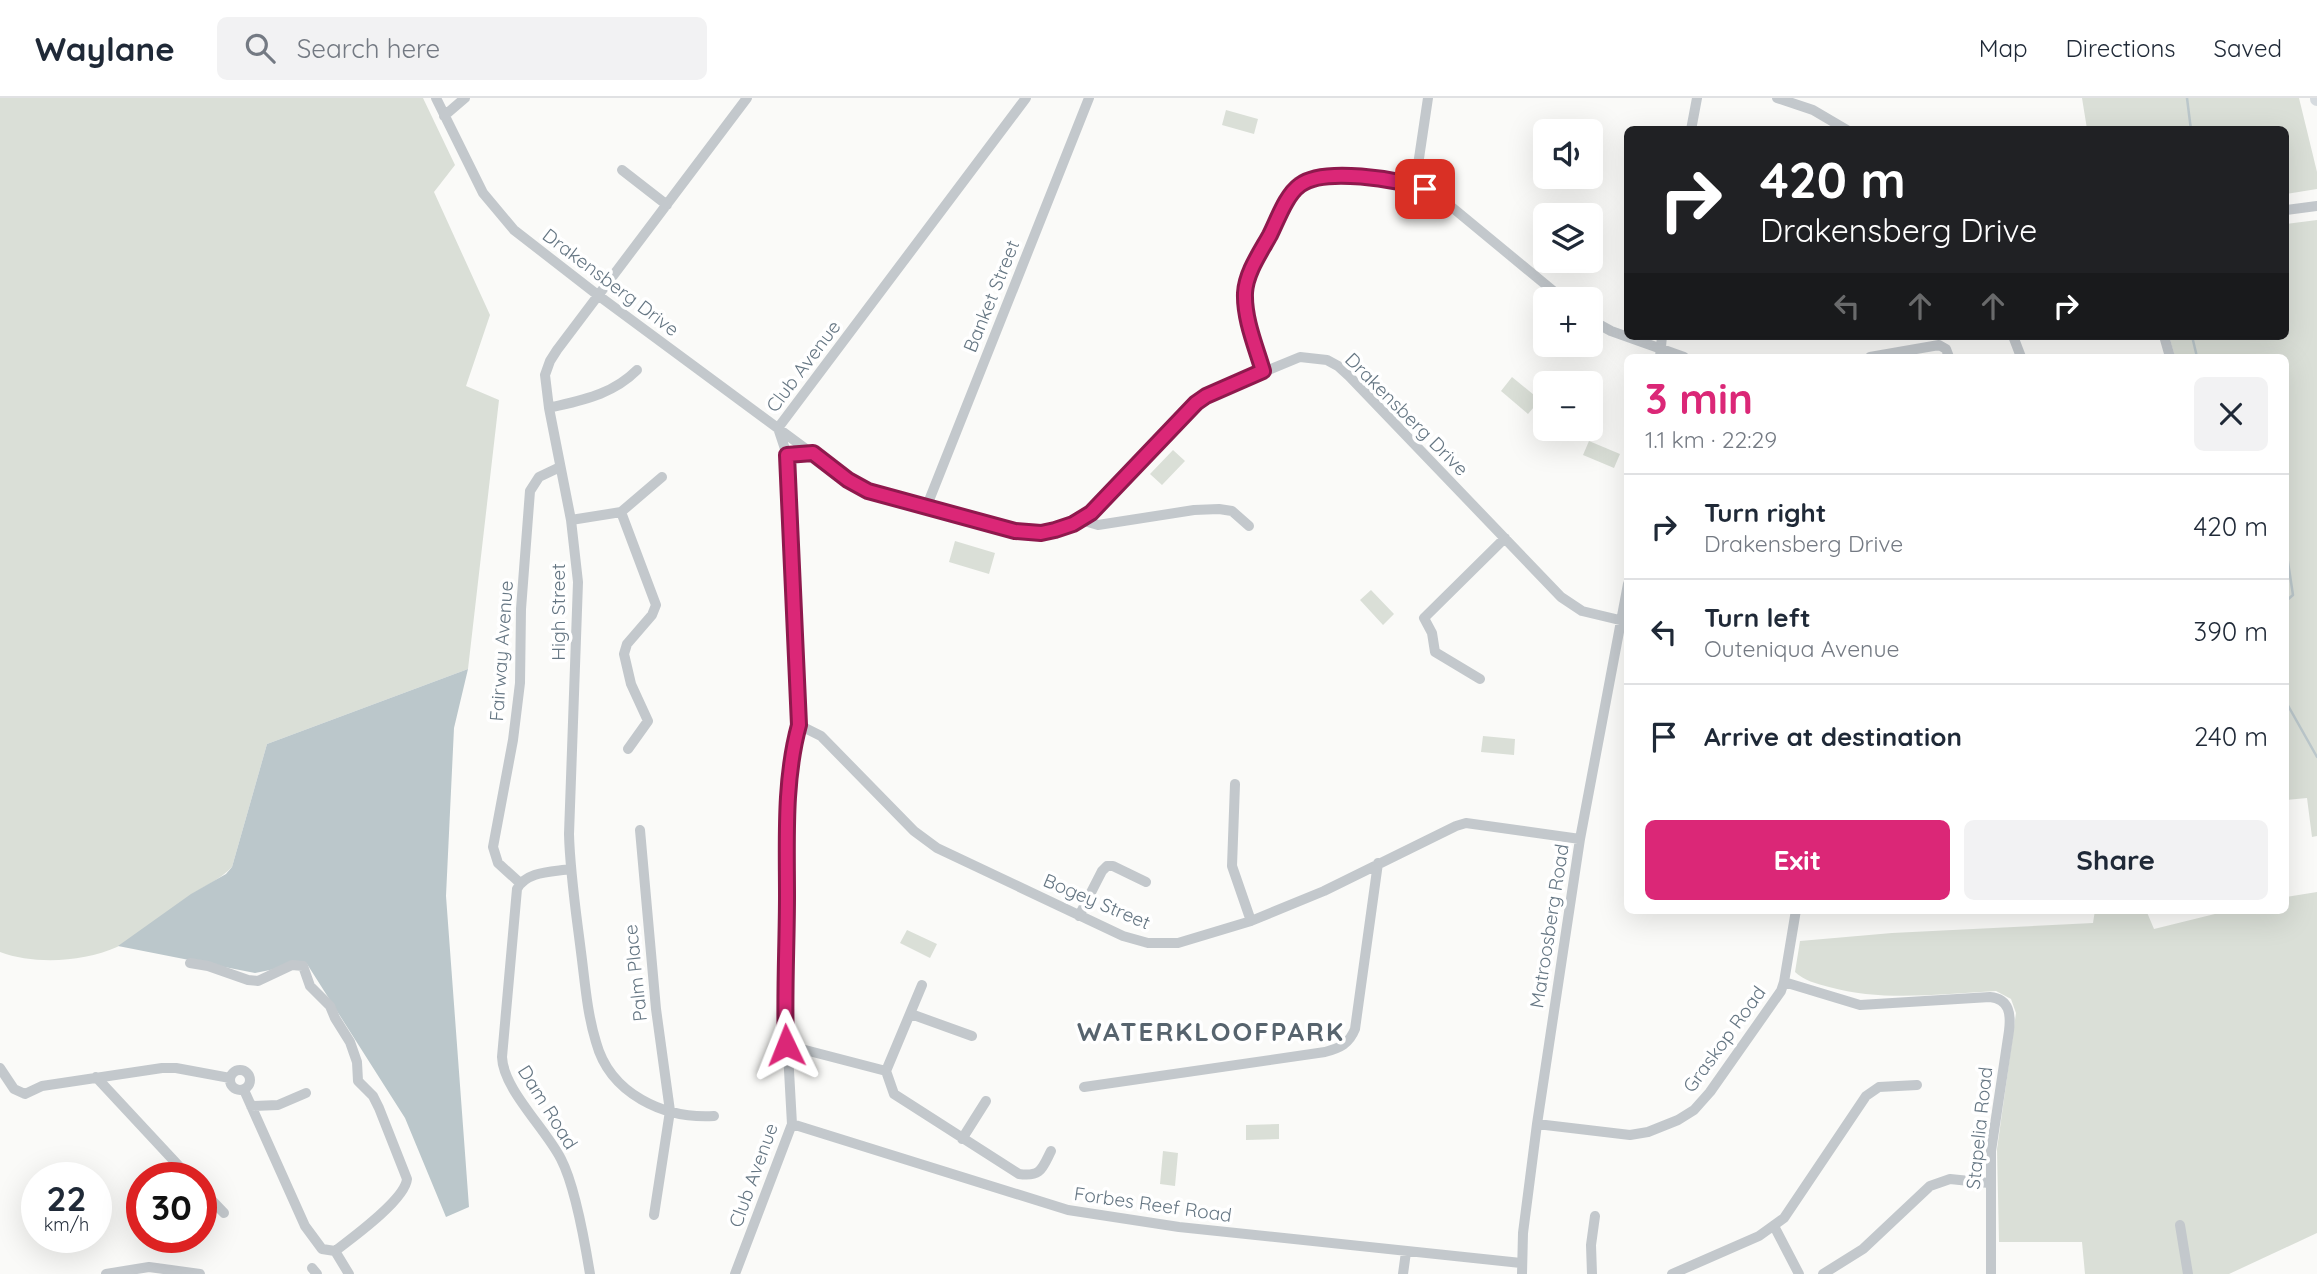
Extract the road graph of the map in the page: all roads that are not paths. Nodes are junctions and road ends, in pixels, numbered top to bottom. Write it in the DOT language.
graph roads {
  1 [pos="436,98"];
  2 [pos="465,98"];
  3 [pos="747,98"];
  4 [pos="1026,98"];
  5 [pos="1089,98"];
  6 [pos="1427,98"];
  7 [pos="1696,98"];
  8 [pos="1777,98"];
  9 [pos="444,116"];
  10 [pos="1692,126"];
  11 [pos="1840,126"];
  12 [pos="622,170"];
  13 [pos="1415,185"];
  14 [pos="667,205"];
  15 [pos="2317,205"];
  16 [pos="2289,210"];
  17 [pos="1548,287"];
  18 [pos="599,296"];
  19 [pos="1603,327"];
  20 [pos="1624,337"];
  21 [pos="1631,340"];
  22 [pos="1660,353"];
  23 [pos="1887,354"];
  24 [pos="1948,354"];
  25 [pos="637,370"];
  26 [pos="1263,371"];
  27 [pos="549,408"];
  28 [pos="778,428"];
  29 [pos="813,453"];
  30 [pos="787,455"];
  31 [pos="560,467"];
  32 [pos="662,477"];
  33 [pos="926,508"];
  34 [pos="621,512"];
  35 [pos="571,520"];
  36 [pos="1081,520"];
  37 [pos="1249,526"];
  38 [pos="1505,538"];
  39 [pos="1624,621"];
  40 [pos="1624,626"];
  41 [pos="1480,680"];
  42 [pos="799,725"];
  43 [pos="628,749"];
  44 [pos="1235,784"];
  45 [pos="640,830"];
  46 [pos="1580,839"];
  47 [pos="1378,863"];
  48 [pos="570,869"];
  49 [pos="1146,882"];
  50 [pos="520,883"];
  51 [pos="1795,914"];
  52 [pos="1079,916"];
  53 [pos="1251,921"];
  54 [pos="190,964"];
  55 [pos="1784,982"];
  56 [pos="922,985"];
  57 [pos="911,1014"];
  58 [pos="972,1036"];
  59 [pos="786,1045"];
  60 [pos="0,1068"];
  61 [pos="886,1072"];
  62 [pos="96,1077"];
  63 [pos="230,1078"];
  64 [pos="1917,1085"];
  65 [pos="1084,1087"];
  66 [pos="244,1090"];
  67 [pos="306,1093"];
  68 [pos="986,1101"];
  69 [pos="251,1106"];
  70 [pos="670,1111"];
  71 [pos="714,1116"];
  72 [pos="792,1124"];
  73 [pos="1537,1124"];
  74 [pos="962,1139"];
  75 [pos="1051,1151"];
  76 [pos="175,1162"];
  77 [pos="1989,1184"];
  78 [pos="217,1206"];
  79 [pos="224,1213"];
  80 [pos="654,1215"];
  81 [pos="1595,1216"];
  82 [pos="2180,1225"];
  83 [pos="1774,1226"];
  84 [pos="335,1251"];
  85 [pos="1406,1252"];
  86 [pos="1521,1269"];
  87 [pos="106,1274"];
  88 [pos="200,1274"];
  89 [pos="349,1274"];
  90 [pos="590,1274"];
  91 [pos="735,1274"];
  92 [pos="1403,1274"];
  93 [pos="1592,1274"];
  94 [pos="1672,1274"];
  95 [pos="1799,1274"];
  96 [pos="1823,1274"];
  97 [pos="1992,1274"];
  98 [pos="2188,1274"];
  1 -- 9 [label="street, Drakensberg Drive"];
  2 -- 9 [label="street"];
  3 -- 14 [label="street, High Street"];
  4 -- 28 [label="street, Club Avenue"];
  5 -- 33 [label="street, Banket Street"];
  6 -- 13 [label="street"];
  7 -- 10 [label="street"];
  8 -- 11 [label="street"];
  9 -- 18 [label="street, Drakensberg Drive"];
  12 -- 14 [label="street"];
  13 -- 17 [label="street"];
  13 -- 26 [label="street"];
  14 -- 18 [label="street, High Street"];
  15 -- 16 [label="street"];
  18 -- 27 [label="street, High Street"];
  18 -- 28 [label="street, Drakensberg Drive"];
  19 -- 20 [label="street"];
  21 -- 22 [label="street"];
  23 -- 24 [label="street"];
  25 -- 27 [label="street"];
  26 -- 36 [label="street, Drakensberg Drive"];
  26 -- 38 [label="street, Drakensberg Drive"];
  27 -- 31 [label="street, High Street"];
  28 -- 29 [label="street, Drakensberg Drive"];
  28 -- 30 [label="street, Club Avenue"];
  29 -- 30 [label="street"];
  29 -- 33 [label="street, Drakensberg Drive"];
  30 -- 42 [label="street, Club Avenue"];
  31 -- 35 [label="street, High Street"];
  31 -- 50 [label="street, Fairway Avenue"];
  32 -- 34 [label="street"];
  33 -- 36 [label="street, Drakensberg Drive"];
  34 -- 35 [label="street"];
  34 -- 43 [label="street"];
  35 -- 48 [label="street, High Street"];
  36 -- 37 [label="street"];
  38 -- 39 [label="street, Drakensberg Drive"];
  38 -- 41 [label="street"];
  40 -- 46 [label="street, Matroosberg Road"];
  42 -- 52 [label="street, Bogey Street"];
  42 -- 59 [label="street, Club Avenue"];
  44 -- 53 [label="street"];
  45 -- 70 [label="street, Palm Place"];
  46 -- 47 [label="street, Bogey Street"];
  46 -- 73 [label="street, Matroosberg Road"];
  47 -- 53 [label="street, Bogey Street"];
  47 -- 65 [label="street"];
  48 -- 50 [label="street"];
  48 -- 70 [label="street, High Street"];
  49 -- 52 [label="street"];
  50 -- 90 [label="street, Dam Road"];
  51 -- 55 [label="street, Graskop Road"];
  52 -- 53 [label="street, Bogey Street"];
  54 -- 84 [label="street"];
  55 -- 73 [label="street, Graskop Road"];
  55 -- 77 [label="street, Stapelia Road"];
  56 -- 57 [label="street"];
  57 -- 58 [label="street"];
  57 -- 61 [label="street"];
  59 -- 61 [label="street"];
  59 -- 72 [label="street, Club Avenue"];
  60 -- 62 [label="street"];
  61 -- 74 [label="street"];
  62 -- 63 [label="street"];
  62 -- 76 [label="street"];
  63 -- 66 [label="street"];
  63 -- 66 [label="street"];
  64 -- 83 [label="street"];
  66 -- 69 [label="street"];
  67 -- 69 [label="street"];
  68 -- 74 [label="street"];
  69 -- 84 [label="street"];
  70 -- 71 [label="street, High Street"];
  70 -- 80 [label="street, Palm Place"];
  72 -- 85 [label="street, Forbes Reef Road"];
  72 -- 91 [label="street, Club Avenue"];
  73 -- 86 [label="street, Matroosberg Road"];
  74 -- 75 [label="street"];
  77 -- 96 [label="street"];
  77 -- 97 [label="street, Stapelia Road"];
  78 -- 79 [label="street"];
  81 -- 93 [label="street"];
  82 -- 98 [label="street"];
  83 -- 94 [label="street"];
  83 -- 95 [label="street"];
  84 -- 89 [label="street"];
  85 -- 86 [label="street, Forbes Reef Road"];
  85 -- 92 [label="street"];
  87 -- 88 [label="street"];
}
